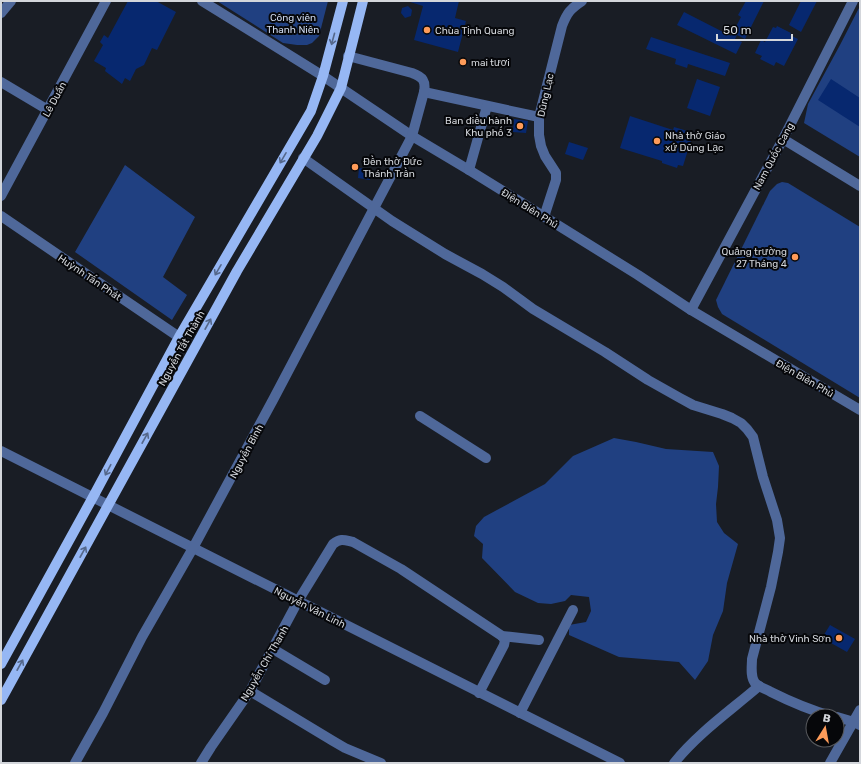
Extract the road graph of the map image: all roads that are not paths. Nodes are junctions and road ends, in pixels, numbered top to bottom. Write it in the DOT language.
graph roads {
  1 [pos="11,1"];
  2 [pos="106,1"];
  3 [pos="202,1"];
  4 [pos="343,1"];
  5 [pos="363,1"];
  6 [pos="582,1"];
  7 [pos="853,1"];
  8 [pos="1,14"];
  9 [pos="348,56"];
  10 [pos="323,76"];
  11 [pos="1,82"];
  12 [pos="341,88"];
  13 [pos="424,92"];
  14 [pos="486,106"];
  15 [pos="48,110"];
  16 [pos="539,117"];
  17 [pos="412,136"];
  18 [pos="783,139"];
  19 [pos="303,158"];
  20 [pos="469,170"];
  21 [pos="860,186"];
  22 [pos="1,196"];
  23 [pos="374,208"];
  24 [pos="1,216"];
  25 [pos="544,216"];
  26 [pos="691,310"];
  27 [pos="179,337"];
  28 [pos="860,410"];
  29 [pos="420,416"];
  30 [pos="1,451"];
  31 [pos="486,458"];
  32 [pos="93,497"];
  33 [pos="108,505"];
  34 [pos="193,548"];
  35 [pos="298,601"];
  36 [pos="573,610"];
  37 [pos="502,636"];
  38 [pos="539,640"];
  39 [pos="273,648"];
  40 [pos="1,664"];
  41 [pos="325,680"];
  42 [pos="760,686"];
  43 [pos="250,691"];
  44 [pos="479,693"];
  45 [pos="1,700"];
  46 [pos="805,708"];
  47 [pos="860,710"];
  48 [pos="520,713"];
  49 [pos="845,720"];
  50 [pos="857,723"];
  51 [pos="75,763"];
  52 [pos="201,763"];
  53 [pos="381,763"];
  54 [pos="620,763"];
  55 [pos="674,763"];
  56 [pos="830,763"];
  1 -- 8 [label="street"];
  2 -- 15 [label="street, Lê Duẩn"];
  3 -- 10 [label="street, Điện Biên Phủ"];
  4 -- 10 [label="main road, Nguyễn Tất Thành, one-way"];
  5 -- 9 [label="main road, Nguyễn Tất Thành"];
  6 -- 16 [label="street, Dũng Lạc"];
  7 -- 18 [label="street, Nam Quốc Cang"];
  9 -- 12 [label="main road, Nguyễn Tất Thành"];
  9 -- 13 [label="street"];
  10 -- 12 [label="street, Điện Biên Phủ"];
  10 -- 27 [label="main road, Nguyễn Tất Thành, one-way"];
  11 -- 15 [label="street"];
  12 -- 17 [label="street, Điện Biên Phủ"];
  12 -- 19 [label="main road, Nguyễn Tất Thành"];
  13 -- 14 [label="street"];
  13 -- 17 [label="street, Nguyễn Bình"];
  14 -- 16 [label="street"];
  14 -- 20 [label="street"];
  15 -- 22 [label="street, Lê Duẩn"];
  16 -- 25 [label="street, Dũng Lạc"];
  17 -- 20 [label="street, Điện Biên Phủ"];
  17 -- 23 [label="street, Nguyễn Bình"];
  18 -- 21 [label="street"];
  18 -- 26 [label="street, Nam Quốc Cang"];
  19 -- 23 [label="street"];
  33 -- 19 [label="main road, Nguyễn Tất Thành, one-way"];
  20 -- 25 [label="street, Điện Biên Phủ"];
  23 -- 34 [label="street, Nguyễn Bình"];
  23 -- 42 [label="street"];
  24 -- 27 [label="street, Huỳnh Tấn Phát"];
  25 -- 26 [label="street, Điện Biên Phủ"];
  26 -- 28 [label="street, Điện Biên Phủ"];
  27 -- 32 [label="main road, Nguyễn Tất Thành, one-way"];
  29 -- 31 [label="street"];
  30 -- 32 [label="street, Nguyễn Văn Linh"];
  32 -- 33 [label="street, Nguyễn Văn Linh"];
  32 -- 40 [label="main road, Nguyễn Tất Thành"];
  33 -- 34 [label="street, Nguyễn Văn Linh"];
  45 -- 33 [label="main road, Nguyễn Tất Thành, one-way"];
  34 -- 35 [label="street, Nguyễn Văn Linh"];
  34 -- 51 [label="street, Nguyễn Bình"];
  35 -- 37 [label="street, Nguyễn Chí Thanh"];
  35 -- 39 [label="street, Nguyễn Chí Thanh"];
  35 -- 44 [label="street, Nguyễn Văn Linh"];
  36 -- 48 [label="street"];
  37 -- 38 [label="street"];
  37 -- 44 [label="street"];
  39 -- 41 [label="street"];
  39 -- 43 [label="street, Nguyễn Chí Thanh"];
  42 -- 46 [label="street"];
  42 -- 55 [label="street"];
  43 -- 52 [label="street, Nguyễn Chí Thanh"];
  43 -- 53 [label="street"];
  44 -- 48 [label="street, Nguyễn Văn Linh"];
  47 -- 50 [label="street"];
  48 -- 54 [label="street, Nguyễn Văn Linh"];
  49 -- 50 [label="street"];
  50 -- 56 [label="street"];
}
